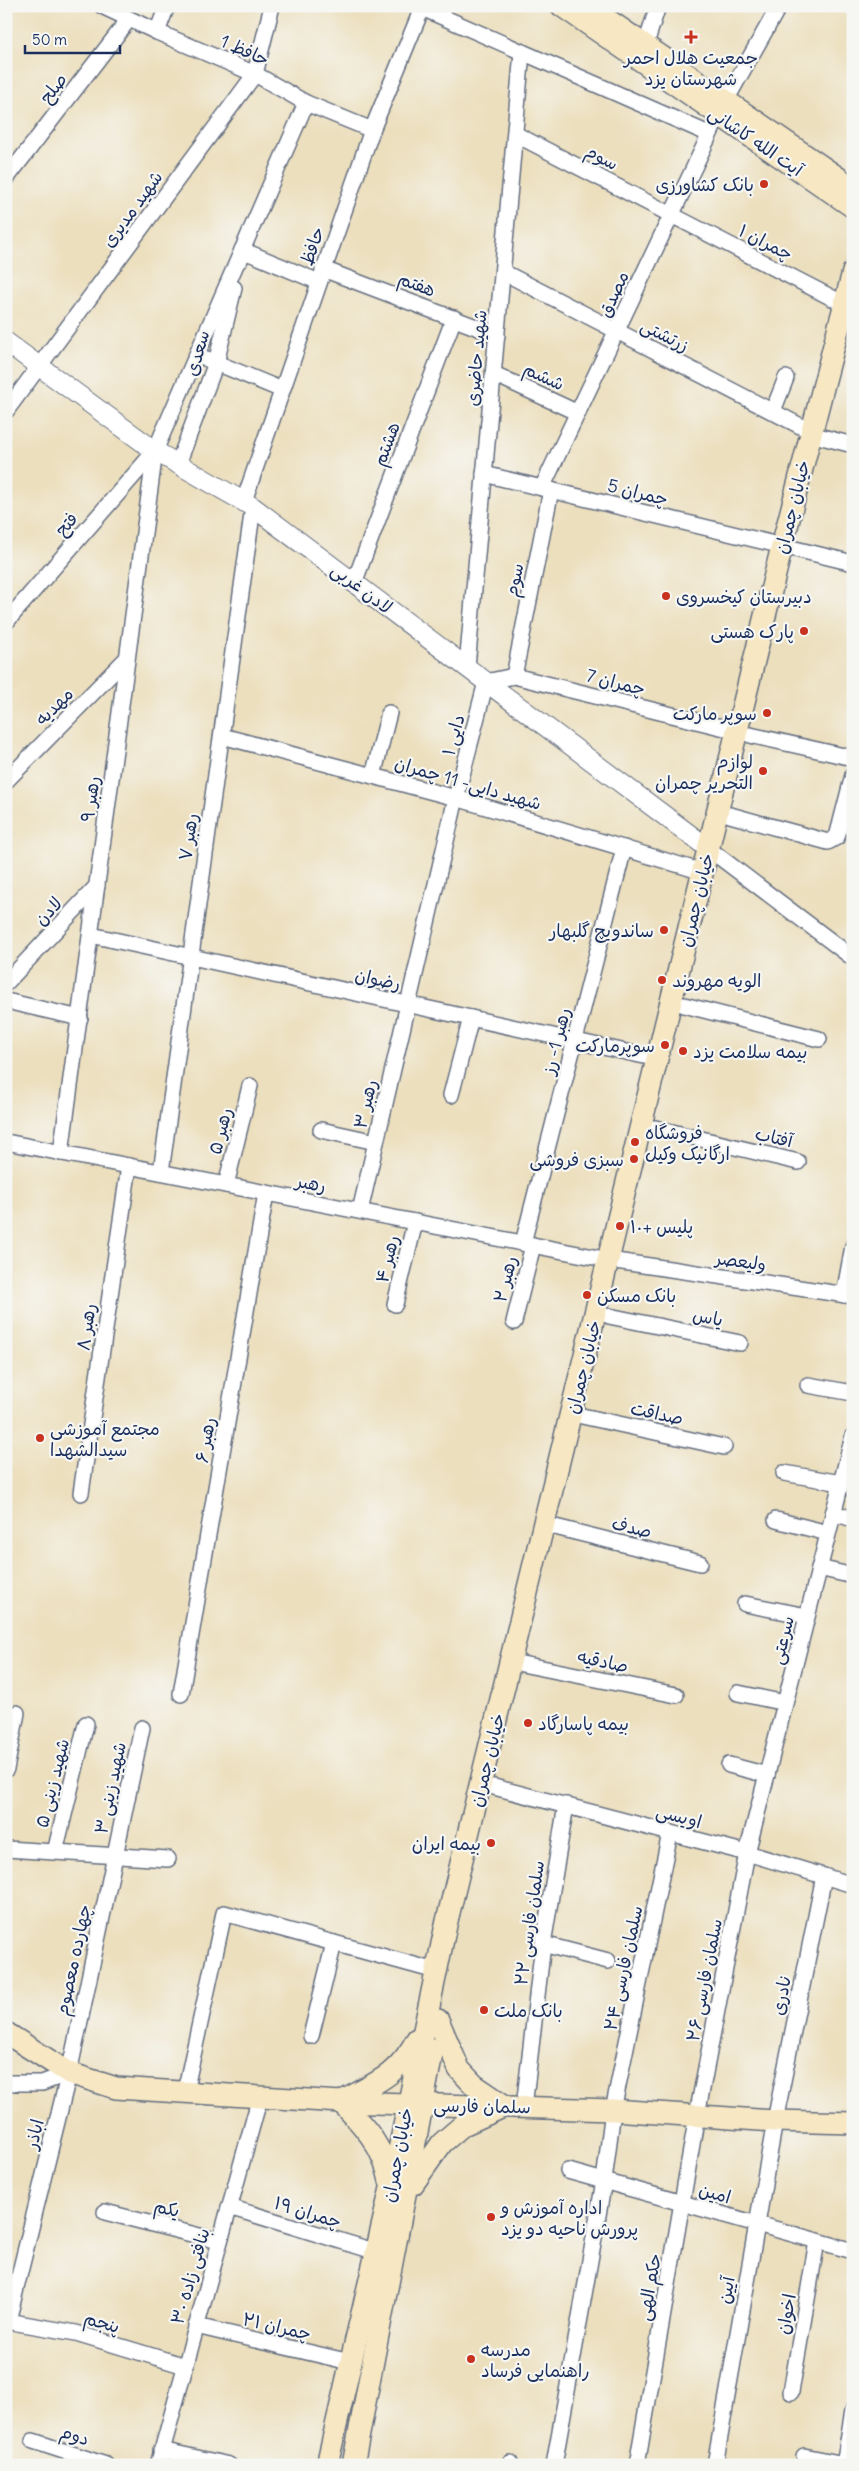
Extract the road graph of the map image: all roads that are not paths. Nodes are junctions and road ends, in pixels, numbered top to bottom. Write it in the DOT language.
graph roads {
  1 [pos="102,6"];
  2 [pos="167,6"];
  3 [pos="272,6"];
  4 [pos="562,6"];
  5 [pos="658,6"];
  6 [pos="779,6"];
  7 [pos="421,7"];
  8 [pos="584,10"];
  9 [pos="130,19"];
  10 [pos="157,32"];
  11 [pos="522,52"];
  12 [pos="643,54"];
  13 [pos="256,74"];
  14 [pos="306,103"];
  15 [pos="717,117"];
  16 [pos="372,130"];
  17 [pos="515,134"];
  18 [pos="6,180"];
  19 [pos="852,202"];
  20 [pos="671,214"];
  21 [pos="242,250"];
  22 [pos="503,272"];
  23 [pos="853,272"];
  24 [pos="321,275"];
  25 [pos="848,313"];
  26 [pos="454,318"];
  27 [pos="616,330"];
  28 [pos="497,335"];
  29 [pos="6,342"];
  30 [pos="197,355"];
  31 [pos="216,363"];
  32 [pos="40,366"];
  33 [pos="494,374"];
  34 [pos="786,378"];
  35 [pos="282,390"];
  36 [pos="773,411"];
  37 [pos="6,412"];
  38 [pos="578,413"];
  39 [pos="816,434"];
  40 [pos="853,445"];
  41 [pos="155,451"];
  42 [pos="178,464"];
  43 [pos="484,474"];
  44 [pos="546,489"];
  45 [pos="249,504"];
  46 [pos="788,548"];
  47 [pos="853,563"];
  48 [pos="354,583"];
  49 [pos="6,622"];
  50 [pos="128,658"];
  51 [pos="467,667"];
  52 [pos="514,676"];
  53 [pos="486,682"];
  54 [pos="389,712"];
  55 [pos="743,733"];
  56 [pos="222,736"];
  57 [pos="853,758"];
  58 [pos="853,775"];
  59 [pos="373,776"];
  60 [pos="6,780"];
  61 [pos="456,798"];
  62 [pos="730,815"];
  63 [pos="624,848"];
  64 [pos="714,854"];
  65 [pos="703,872"];
  66 [pos="97,886"];
  67 [pos="91,935"];
  68 [pos="190,957"];
  69 [pos="853,958"];
  70 [pos="6,983"];
  71 [pos="6,1001"];
  72 [pos="408,1004"];
  73 [pos="684,1005"];
  74 [pos="80,1018"];
  75 [pos="471,1018"];
  76 [pos="819,1039"];
  77 [pos="576,1041"];
  78 [pos="658,1059"];
  79 [pos="250,1086"];
  80 [pos="451,1096"];
  81 [pos="654,1128"];
  82 [pos="321,1130"];
  83 [pos="6,1142"];
  84 [pos="376,1142"];
  85 [pos="61,1153"];
  86 [pos="798,1162"];
  87 [pos="129,1166"];
  88 [pos="161,1172"];
  89 [pos="226,1185"];
  90 [pos="266,1193"];
  91 [pos="360,1211"];
  92 [pos="415,1222"];
  93 [pos="528,1244"];
  94 [pos="853,1246"];
  95 [pos="616,1261"];
  96 [pos="848,1296"];
  97 [pos="395,1304"];
  98 [pos="609,1316"];
  99 [pos="514,1322"];
  100 [pos="740,1343"];
  101 [pos="808,1385"];
  102 [pos="853,1393"];
  103 [pos="582,1416"];
  104 [pos="853,1436"];
  105 [pos="724,1447"];
  106 [pos="784,1473"];
  107 [pos="846,1474"];
  108 [pos="81,1493"];
  109 [pos="833,1513"];
  110 [pos="853,1519"];
  111 [pos="776,1520"];
  112 [pos="555,1527"];
  113 [pos="828,1533"];
  114 [pos="700,1563"];
  115 [pos="820,1568"];
  116 [pos="853,1576"];
  117 [pos="745,1604"];
  118 [pos="807,1616"];
  119 [pos="522,1664"];
  120 [pos="738,1693"];
  121 [pos="181,1694"];
  122 [pos="676,1695"];
  123 [pos="785,1703"];
  124 [pos="17,1713"];
  125 [pos="86,1724"];
  126 [pos="142,1728"];
  127 [pos="729,1765"];
  128 [pos="6,1769"];
  129 [pos="767,1775"];
  130 [pos="494,1787"];
  131 [pos="566,1805"];
  132 [pos="670,1833"];
  133 [pos="6,1849"];
  134 [pos="55,1852"];
  135 [pos="747,1853"];
  136 [pos="115,1856"];
  137 [pos="168,1859"];
  138 [pos="824,1876"];
  139 [pos="853,1885"];
  140 [pos="334,1943"];
  141 [pos="543,1944"];
  142 [pos="608,1961"];
  143 [pos="436,1971"];
  144 [pos="432,2020"];
  145 [pos="6,2033"];
  146 [pos="311,2036"];
  147 [pos="69,2073"];
  148 [pos="6,2083"];
  149 [pos="185,2092"];
  150 [pos="260,2096"];
  151 [pos="341,2102"];
  152 [pos="416,2105"];
  153 [pos="515,2107"];
  154 [pos="613,2110"];
  155 [pos="697,2115"];
  156 [pos="774,2121"];
  157 [pos="853,2124"];
  158 [pos="568,2171"];
  159 [pos="604,2181"];
  160 [pos="399,2191"];
  161 [pos="683,2204"];
  162 [pos="229,2207"];
  163 [pos="105,2212"];
  164 [pos="756,2225"];
  165 [pos="220,2241"];
  166 [pos="817,2241"];
  167 [pos="853,2250"];
  168 [pos="385,2254"];
  169 [pos="7,2321"];
  170 [pos="196,2326"];
  171 [pos="350,2362"];
  172 [pos="185,2366"];
  173 [pos="791,2392"];
  174 [pos="853,2410"];
  175 [pos="33,2441"];
  176 [pos="851,2441"];
  177 [pos="804,2456"];
  178 [pos="160,2457"];
  179 [pos="844,2464"];
  180 [pos="106,2465"];
  181 [pos="229,2465"];
  182 [pos="328,2465"];
  183 [pos="353,2465"];
  184 [pos="554,2465"];
  185 [pos="637,2465"];
  186 [pos="715,2465"];
  1 -- 9 [label="street, حافظ 1"];
  2 -- 10 [label="street"];
  3 -- 13 [label="street"];
  4 -- 8 [label="main road, آیت الله کاشانی"];
  5 -- 12 [label="street"];
  6 -- 15 [label="street, مصدق"];
  7 -- 11 [label="street"];
  7 -- 16 [label="street, حافظ"];
  8 -- 12 [label="main road, آیت الله کاشانی"];
  9 -- 10 [label="street, حافظ 1"];
  9 -- 18 [label="street, صلح"];
  10 -- 13 [label="street, حافظ 1"];
  11 -- 15 [label="street"];
  11 -- 17 [label="street, شهید حاضری"];
  12 -- 15 [label="main road, آیت الله کاشانی"];
  13 -- 14 [label="street, حافظ 1"];
  13 -- 32 [label="street, شهید مدیری"];
  14 -- 16 [label="street, حافظ 1"];
  14 -- 21 [label="street, سعدی"];
  15 -- 19 [label="main road, آیت الله کاشانی"];
  15 -- 20 [label="street, مصدق"];
  16 -- 24 [label="street, حافظ"];
  17 -- 20 [label="street, سوم"];
  17 -- 22 [label="street, شهید حاضری"];
  20 -- 25 [label="street, چمران ۱"];
  20 -- 27 [label="street, مصدق"];
  21 -- 24 [label="street, هفتم"];
  21 -- 30 [label="street, سعدی"];
  21 -- 31 [label="street, سعدی"];
  22 -- 27 [label="street, زرتشتی"];
  22 -- 28 [label="street, شهید حاضری"];
  23 -- 25 [label="main road, خیابان چمران"];
  24 -- 26 [label="street, هفتم"];
  24 -- 35 [label="street, حافظ"];
  25 -- 39 [label="main road, خیابان چمران"];
  26 -- 28 [label="street, هفتم"];
  26 -- 48 [label="street, هشتم"];
  27 -- 36 [label="street, زرتشتی"];
  27 -- 38 [label="street, مصدق"];
  28 -- 33 [label="street, شهید حاضری"];
  29 -- 32 [label="street, لادن غربی"];
  30 -- 31 [label="street"];
  30 -- 41 [label="street, سعدی"];
  31 -- 35 [label="street"];
  31 -- 42 [label="street, سعدی"];
  32 -- 37 [label="street, شهید مدیری"];
  32 -- 41 [label="street, لادن غربی"];
  33 -- 38 [label="street, ششم"];
  33 -- 43 [label="street, شهید حاضری"];
  34 -- 36 [label="street"];
  35 -- 45 [label="street, حافظ"];
  36 -- 39 [label="street, زرتشتی"];
  38 -- 44 [label="street, مصدق"];
  39 -- 40 [label="street, زرتشتی"];
  39 -- 46 [label="main road, خیابان چمران"];
  41 -- 42 [label="street, لادن غربی"];
  41 -- 49 [label="street, فتح"];
  41 -- 50 [label="street, رهبر ۹"];
  42 -- 45 [label="street, لادن غربی"];
  43 -- 44 [label="street, چمران 5"];
  43 -- 51 [label="street, شهید حاضری"];
  44 -- 46 [label="street, چمران 5"];
  44 -- 52 [label="street, سوم"];
  45 -- 48 [label="street, لادن غربی"];
  45 -- 56 [label="street, رهبر ۷"];
  46 -- 47 [label="street, چمران 5"];
  46 -- 55 [label="main road, خیابان چمران"];
  48 -- 51 [label="street, لادن غربی"];
  50 -- 60 [label="street, مهدیه"];
  50 -- 66 [label="street, رهبر ۹"];
  51 -- 53 [label="street, لادن غربی"];
  52 -- 53 [label="street, چمران 7"];
  52 -- 55 [label="street, چمران 7"];
  53 -- 61 [label="street, دایی ۱"];
  53 -- 64 [label="street, لادن غربی"];
  54 -- 59 [label="street"];
  55 -- 57 [label="street, چمران 7"];
  55 -- 62 [label="main road, خیابان چمران"];
  55 -- 64 [label="main road, خیابان چمران"];
  56 -- 59 [label="street, شهید دایی- 11 چمران"];
  56 -- 68 [label="street, رهبر ۷"];
  58 -- 62 [label="street"];
  59 -- 61 [label="street, شهید دایی- 11 چمران"];
  61 -- 63 [label="street, شهید دایی- 11 چمران"];
  61 -- 72 [label="street, دایی ۱"];
  62 -- 64 [label="main road, خیابان چمران"];
  63 -- 65 [label="street, شهید دایی- 11 چمران"];
  63 -- 77 [label="street, رهبر 1- رز"];
  64 -- 65 [label="main road, خیابان چمران"];
  64 -- 69 [label="street"];
  64 -- 73 [label="main road, خیابان چمران"];
  65 -- 78 [label="main road, خیابان چمران"];
  66 -- 67 [label="street, رهبر ۹"];
  66 -- 70 [label="street, لادن"];
  67 -- 68 [label="street, رضوان"];
  67 -- 74 [label="street, رهبر ۹"];
  68 -- 72 [label="street, رضوان"];
  68 -- 88 [label="street, رهبر ۷"];
  71 -- 74 [label="street"];
  72 -- 75 [label="street, رضوان"];
  72 -- 84 [label="street, رهبر ۳"];
  73 -- 76 [label="street"];
  73 -- 81 [label="main road, خیابان چمران"];
  74 -- 85 [label="street, رهبر ۹"];
  75 -- 77 [label="street, رضوان"];
  75 -- 80 [label="street"];
  77 -- 78 [label="street, رضوان"];
  77 -- 93 [label="street, رهبر 1- رز"];
  78 -- 95 [label="main road, خیابان چمران"];
  79 -- 89 [label="street, رهبر ۵"];
  81 -- 86 [label="street, آفتاب"];
  81 -- 95 [label="main road, خیابان چمران"];
  82 -- 84 [label="street"];
  83 -- 85 [label="street, رهبر"];
  84 -- 91 [label="street, رهبر ۳"];
  85 -- 87 [label="street, رهبر"];
  87 -- 88 [label="street, رهبر"];
  87 -- 108 [label="street, رهبر ۸"];
  88 -- 89 [label="street, رهبر"];
  89 -- 90 [label="street, رهبر"];
  90 -- 91 [label="street, رهبر"];
  90 -- 121 [label="street, رهبر ۶"];
  91 -- 92 [label="street, رهبر"];
  92 -- 93 [label="street, رهبر"];
  92 -- 97 [label="street, رهبر ۴"];
  93 -- 95 [label="street, رهبر"];
  93 -- 99 [label="street, رهبر ۲"];
  94 -- 96 [label="street"];
  95 -- 96 [label="street, ولیعصر"];
  95 -- 98 [label="main road, خیابان چمران"];
  95 -- 143 [label="main road, خیابان چمران"];
  98 -- 100 [label="street, یاس"];
  98 -- 103 [label="main road, خیابان چمران"];
  101 -- 102 [label="street"];
  103 -- 105 [label="street, صداقت"];
  103 -- 112 [label="main road, خیابان چمران"];
  104 -- 107 [label="street, سرعتی"];
  106 -- 107 [label="street"];
  107 -- 109 [label="street, سرعتی"];
  109 -- 110 [label="street"];
  109 -- 113 [label="street, سرعتی"];
  111 -- 113 [label="street"];
  112 -- 114 [label="street, صدف"];
  112 -- 119 [label="main road, خیابان چمران"];
  113 -- 115 [label="street, سرعتی"];
  115 -- 116 [label="street"];
  115 -- 118 [label="street, سرعتی"];
  117 -- 118 [label="street"];
  118 -- 123 [label="street, سرعتی"];
  119 -- 122 [label="street, صادقیه"];
  119 -- 130 [label="main road, خیابان چمران"];
  120 -- 123 [label="street"];
  123 -- 129 [label="street, سرعتی"];
  124 -- 128 [label="street"];
  125 -- 134 [label="street, شهید زینی ۵"];
  126 -- 136 [label="street, شهید زینی ۳"];
  127 -- 129 [label="street"];
  129 -- 135 [label="street, سرعتی"];
  130 -- 131 [label="street, اویسی"];
  130 -- 144 [label="main road, خیابان چمران"];
  131 -- 132 [label="street, اویسی"];
  131 -- 141 [label="street, سلمان فارسی ۲۲"];
  132 -- 135 [label="street, اویسی"];
  132 -- 154 [label="street, سلمان فارسی ۲۴"];
  133 -- 134 [label="street"];
  134 -- 136 [label="street"];
  135 -- 138 [label="street, اویسی"];
  135 -- 155 [label="street, سلمان فارسی ۲۶"];
  136 -- 137 [label="street"];
  136 -- 147 [label="street, چهارده معصوم"];
  138 -- 139 [label="street, اویسی"];
  138 -- 156 [label="street, نادری"];
  140 -- 143 [label="street"];
  140 -- 146 [label="street"];
  140 -- 149 [label="street"];
  141 -- 142 [label="street"];
  141 -- 153 [label="street, سلمان فارسی ۲۲"];
  143 -- 144 [label="main road, خیابان چمران"];
  144 -- 151 [label="main road"];
  144 -- 152 [label="main road, خیابان چمران"];
  144 -- 153 [label="main road"];
  145 -- 147 [label="main road, سلمان فارسی"];
  147 -- 148 [label="street"];
  147 -- 149 [label="main road, سلمان فارسی"];
  147 -- 169 [label="street, اباذر"];
  149 -- 150 [label="main road, سلمان فارسی"];
  150 -- 151 [label="main road, سلمان فارسی"];
  150 -- 162 [label="street, بنافتی زاده ۳۰"];
  151 -- 152 [label="main road, سلمان فارسی"];
  151 -- 160 [label="main road"];
  152 -- 153 [label="main road, سلمان فارسی"];
  152 -- 160 [label="main road, خیابان چمران"];
  153 -- 154 [label="main road, سلمان فارسی"];
  153 -- 160 [label="main road"];
  154 -- 155 [label="main road, سلمان فارسی"];
  154 -- 159 [label="street, سلمان فارسی ۲۴"];
  155 -- 156 [label="main road, سلمان فارسی"];
  155 -- 161 [label="street, حکم الهی"];
  156 -- 157 [label="main road, سلمان فارسی"];
  156 -- 164 [label="street, آیین"];
  158 -- 159 [label="street, امین"];
  159 -- 161 [label="street, امین"];
  159 -- 184 [label="street, سلمان فارسی ۲۴"];
  160 -- 168 [label="main road, خیابان چمران"];
  161 -- 164 [label="street, امین"];
  161 -- 185 [label="street, حکم الهی"];
  162 -- 165 [label="street, بنافتی زاده ۳۰"];
  162 -- 168 [label="street, چمران ۱۹"];
  163 -- 165 [label="street, یکم"];
  164 -- 166 [label="street, امین"];
  164 -- 186 [label="street, آیین"];
  165 -- 170 [label="street, بنافتی زاده ۳۰"];
  166 -- 167 [label="street, امین"];
  166 -- 173 [label="street, اخوان"];
  168 -- 171 [label="main road, خیابان چمران"];
  168 -- 183 [label="main road, خیابان چمران"];
  169 -- 172 [label="street, پنجم"];
  170 -- 171 [label="street, چمران ۲۱"];
  170 -- 172 [label="street, بنافتی زاده ۳۰"];
  171 -- 182 [label="main road, خیابان چمران"];
  172 -- 178 [label="street, بنافتی زاده ۳۰"];
  174 -- 176 [label="street"];
  175 -- 180 [label="street, دوم"];
  176 -- 179 [label="street"];
  177 -- 179 [label="street"];
  178 -- 181 [label="street"];
}
